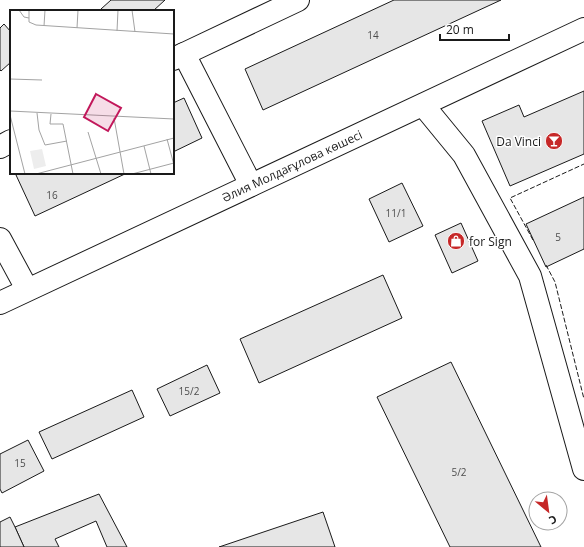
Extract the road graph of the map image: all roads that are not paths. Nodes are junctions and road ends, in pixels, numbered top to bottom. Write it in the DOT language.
graph roads {
  1 [pos="298,0"];
  2 [pos="584,29"];
  3 [pos="178,57"];
  4 [pos="423,105"];
  5 [pos="10,142"];
  6 [pos="0,147"];
  7 [pos="251,185"];
  8 [pos="0,239"];
  9 [pos="27,289"];
  10 [pos="0,303"];
  11 [pos="584,469"];
  1 -- 3 [label="main road"];
  2 -- 4 [label="main road, Әлия Молдағұлова көшесі"];
  3 -- 7 [label="main road"];
  4 -- 7 [label="main road, Әлия Молдағұлова көшесі"];
  4 -- 11 [label="main road"];
  5 -- 6 [label="main road"];
  7 -- 9 [label="main road, Әлия Молдағұлова көшесі"];
  8 -- 9 [label="main road"];
  9 -- 10 [label="main road, Әлия Молдағұлова көшесі"];
}
